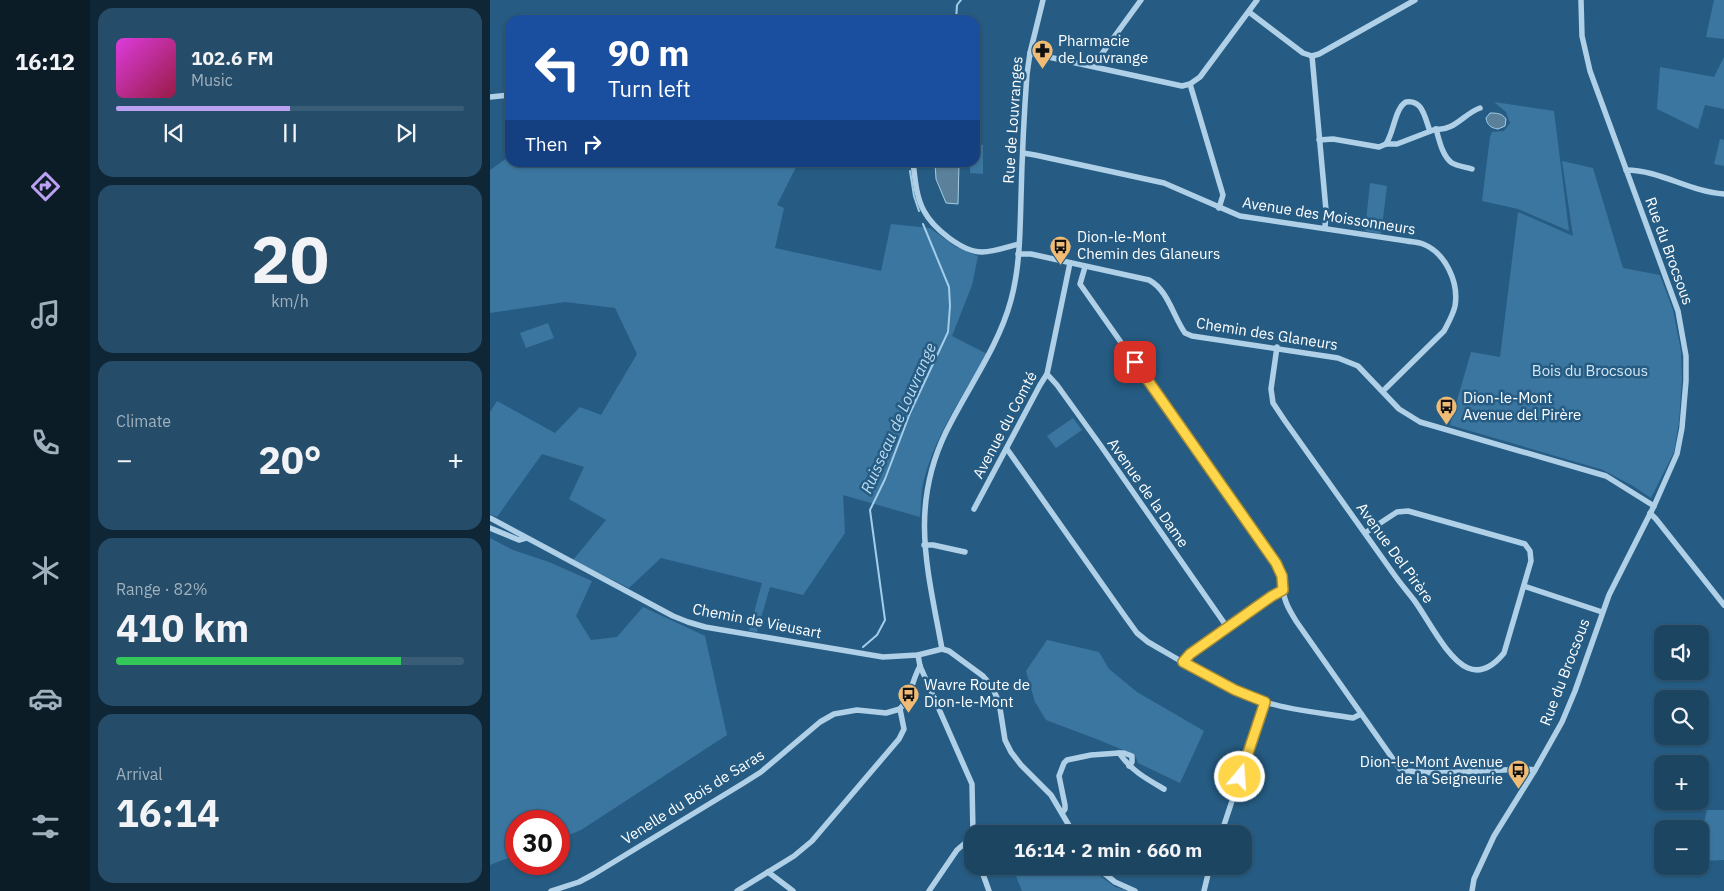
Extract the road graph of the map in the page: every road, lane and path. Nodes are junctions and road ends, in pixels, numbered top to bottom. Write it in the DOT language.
graph roads {
  1 [pos="1043,0"];
  2 [pos="1140,0"];
  3 [pos="1257,0"];
  4 [pos="1415,0"];
  5 [pos="1581,0"];
  6 [pos="1249,12"];
  7 [pos="1030,53"];
  8 [pos="1312,56"];
  9 [pos="1093,66"];
  10 [pos="1190,84"];
  11 [pos="505,96"];
  12 [pos="490,97"];
  13 [pos="1480,108"];
  14 [pos="1433,130"];
  15 [pos="1319,140"];
  16 [pos="1386,144"];
  17 [pos="1023,153"];
  18 [pos="914,167"];
  19 [pos="1472,169"];
  20 [pos="1626,170"];
  21 [pos="1724,194"];
  22 [pos="1220,208"];
  23 [pos="1325,228"];
  24 [pos="1019,244"];
  25 [pos="1018,254"];
  26 [pos="1070,263"];
  27 [pos="1085,267"];
  28 [pos="1068,282"];
  29 [pos="1080,284"];
  30 [pos="1277,347"];
  31 [pos="1047,374"];
  32 [pos="1383,391"];
  33 [pos="1006,449"];
  34 [pos="1654,506"];
  35 [pos="974,509"];
  36 [pos="1650,513"];
  37 [pos="490,518"];
  38 [pos="490,528"];
  39 [pos="1365,533"];
  40 [pos="526,538"];
  41 [pos="924,545"];
  42 [pos="964,552"];
  43 [pos="1524,586"];
  44 [pos="1283,590"];
  45 [pos="1724,604"];
  46 [pos="1602,612"];
  47 [pos="1227,627"];
  48 [pos="942,649"];
  49 [pos="918,655"];
  50 [pos="1183,662"];
  51 [pos="920,666"];
  52 [pos="1265,702"];
  53 [pos="900,709"];
  54 [pos="1361,714"];
  55 [pos="1535,770"];
  56 [pos="1164,788"];
  57 [pos="1062,813"];
  58 [pos="973,825"];
  59 [pos="1069,825"];
  60 [pos="1224,825"];
  61 [pos="964,844"];
  62 [pos="768,872"];
  63 [pos="983,875"];
  64 [pos="1106,875"];
  65 [pos="1208,875"];
  66 [pos="551,891"];
  67 [pos="737,891"];
  68 [pos="793,891"];
  69 [pos="929,891"];
  70 [pos="989,891"];
  71 [pos="1136,891"];
  72 [pos="1204,891"];
  73 [pos="1472,891"];
  1 -- 7 [label="street, Rue de Louvranges"];
  2 -- 9 [label="street"];
  3 -- 6 [label="street"];
  4 -- 8 [label="street"];
  5 -- 20 [label="street, Rue du Brocsous"];
  6 -- 8 [label="street"];
  6 -- 10 [label="street"];
  7 -- 9 [label="street"];
  7 -- 17 [label="street, Rue de Louvranges"];
  8 -- 15 [label="street"];
  9 -- 10 [label="street"];
  10 -- 22 [label="street"];
  11 -- 12 [label="street"];
  13 -- 14 [label="street"];
  14 -- 16 [label="street"];
  14 -- 16 [label="street"];
  14 -- 19 [label="street"];
  15 -- 16 [label="street"];
  15 -- 23 [label="street"];
  17 -- 22 [label="street, Avenue des Moissonneurs"];
  17 -- 24 [label="street, Rue de Louvranges"];
  18 -- 24 [label="street"];
  20 -- 21 [label="street"];
  20 -- 34 [label="street, Rue du Brocsous"];
  22 -- 23 [label="street, Avenue des Moissonneurs"];
  23 -- 32 [label="street, Avenue des Moissonneurs"];
  24 -- 25 [label="street, Rue de Louvranges"];
  25 -- 26 [label="street, Chemin des Glaneurs"];
  25 -- 41 [label="street, Rue de Louvranges"];
  26 -- 27 [label="street, Chemin des Glaneurs"];
  26 -- 28 [label="street, Avenue du Comté"];
  27 -- 29 [label="street"];
  27 -- 30 [label="street, Chemin des Glaneurs"];
  28 -- 29 [label="street"];
  28 -- 31 [label="street, Avenue du Comté"];
  29 -- 44 [label="street"];
  30 -- 32 [label="street, Chemin des Glaneurs"];
  30 -- 39 [label="street, Avenue Del Pirère"];
  31 -- 33 [label="street, Avenue du Comté"];
  31 -- 47 [label="street, Avenue de la Dame"];
  32 -- 34 [label="street, Chemin des Glaneurs"];
  33 -- 35 [label="street, Avenue du Comté"];
  33 -- 50 [label="street"];
  34 -- 36 [label="street, Rue du Brocsous"];
  36 -- 45 [label="street"];
  36 -- 46 [label="street, Rue du Brocsous"];
  37 -- 40 [label="street, Chemin de Vieusart"];
  38 -- 40 [label="street, Chemin de Vieusart"];
  39 -- 43 [label="street, Avenue Del Pirère"];
  39 -- 43 [label="street, Avenue Del Pirère"];
  40 -- 49 [label="street, Chemin de Vieusart"];
  41 -- 42 [label="street"];
  41 -- 48 [label="street, Rue de Louvranges"];
  43 -- 46 [label="street"];
  44 -- 47 [label="street"];
  44 -- 54 [label="street"];
  46 -- 55 [label="street, Rue du Brocsous"];
  47 -- 50 [label="street"];
  48 -- 49 [label="street, Chemin de Vieusart"];
  48 -- 57 [label="street"];
  49 -- 51 [label="street"];
  50 -- 52 [label="street"];
  51 -- 53 [label="street"];
  51 -- 58 [label="street"];
  52 -- 54 [label="street"];
  52 -- 60 [label="street"];
  53 -- 62 [label="street"];
  53 -- 66 [label="street, Venelle du Bois de Saras"];
  54 -- 55 [label="street"];
  55 -- 73 [label="street, Rue du Brocsous"];
  56 -- 57 [label="street"];
  57 -- 59 [label="street"];
  61 -- 69 [label="street"];
  62 -- 67 [label="street"];
  62 -- 68 [label="street"];
  63 -- 70 [label="street"];
  64 -- 71 [label="street"];
  65 -- 72 [label="street"];
}
